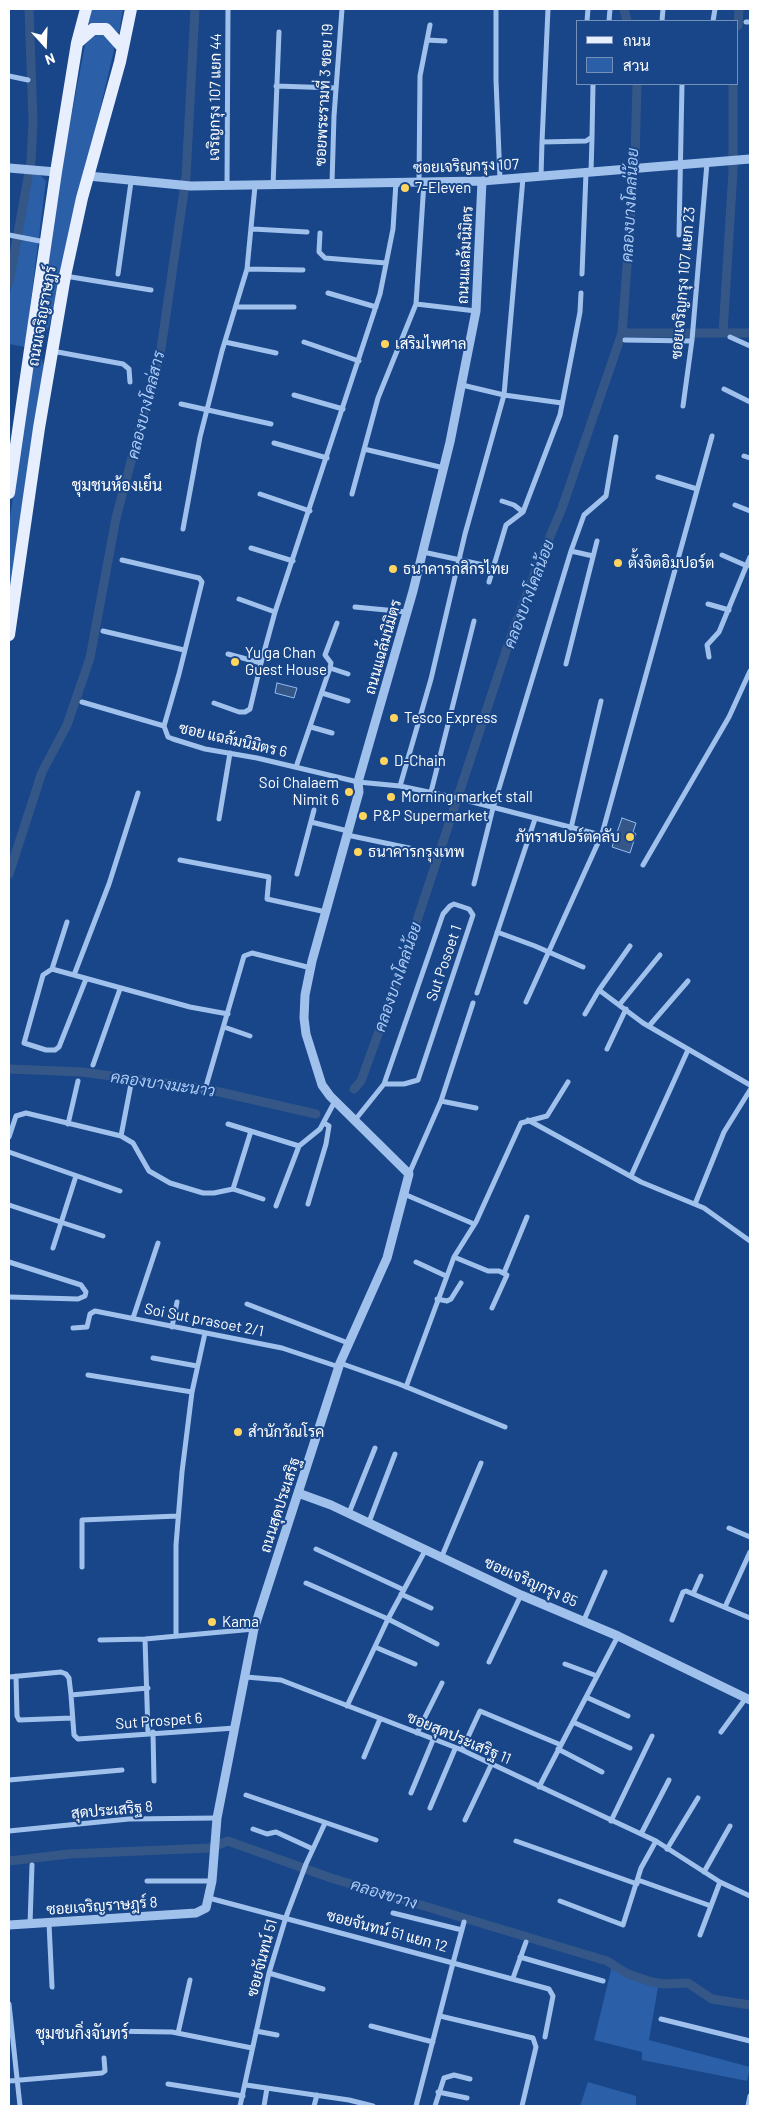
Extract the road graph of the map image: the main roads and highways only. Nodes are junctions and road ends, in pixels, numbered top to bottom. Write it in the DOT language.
graph roads {
  1 [pos="86,9"];
  2 [pos="131,11"];
  3 [pos="77,43"];
  4 [pos="123,48"];
  5 [pos="33,329"];
  6 [pos="56,331"];
  7 [pos="51,357"];
  8 [pos="28,361"];
  9 [pos="9,493"];
  10 [pos="9,635"];
  1 -- 3 [label="main road, ถนนเจริญราษฎร์"];
  2 -- 4 [label="main road, ถนนเจริญราษฎร์"];
  3 -- 4 [label="main road"];
  3 -- 5 [label="main road, ถนนเจริญราษฎร์"];
  4 -- 6 [label="main road, ถนนเจริญราษฎร์"];
  5 -- 6 [label="main road"];
  5 -- 8 [label="main road, ถนนเจริญราษฎร์"];
  6 -- 7 [label="main road, ถนนเจริญราษฎร์"];
  7 -- 8 [label="main road"];
  7 -- 10 [label="main road, ถนนเจริญราษฎร์"];
  8 -- 9 [label="main road, ถนนเจริญราษฎร์"];
}
